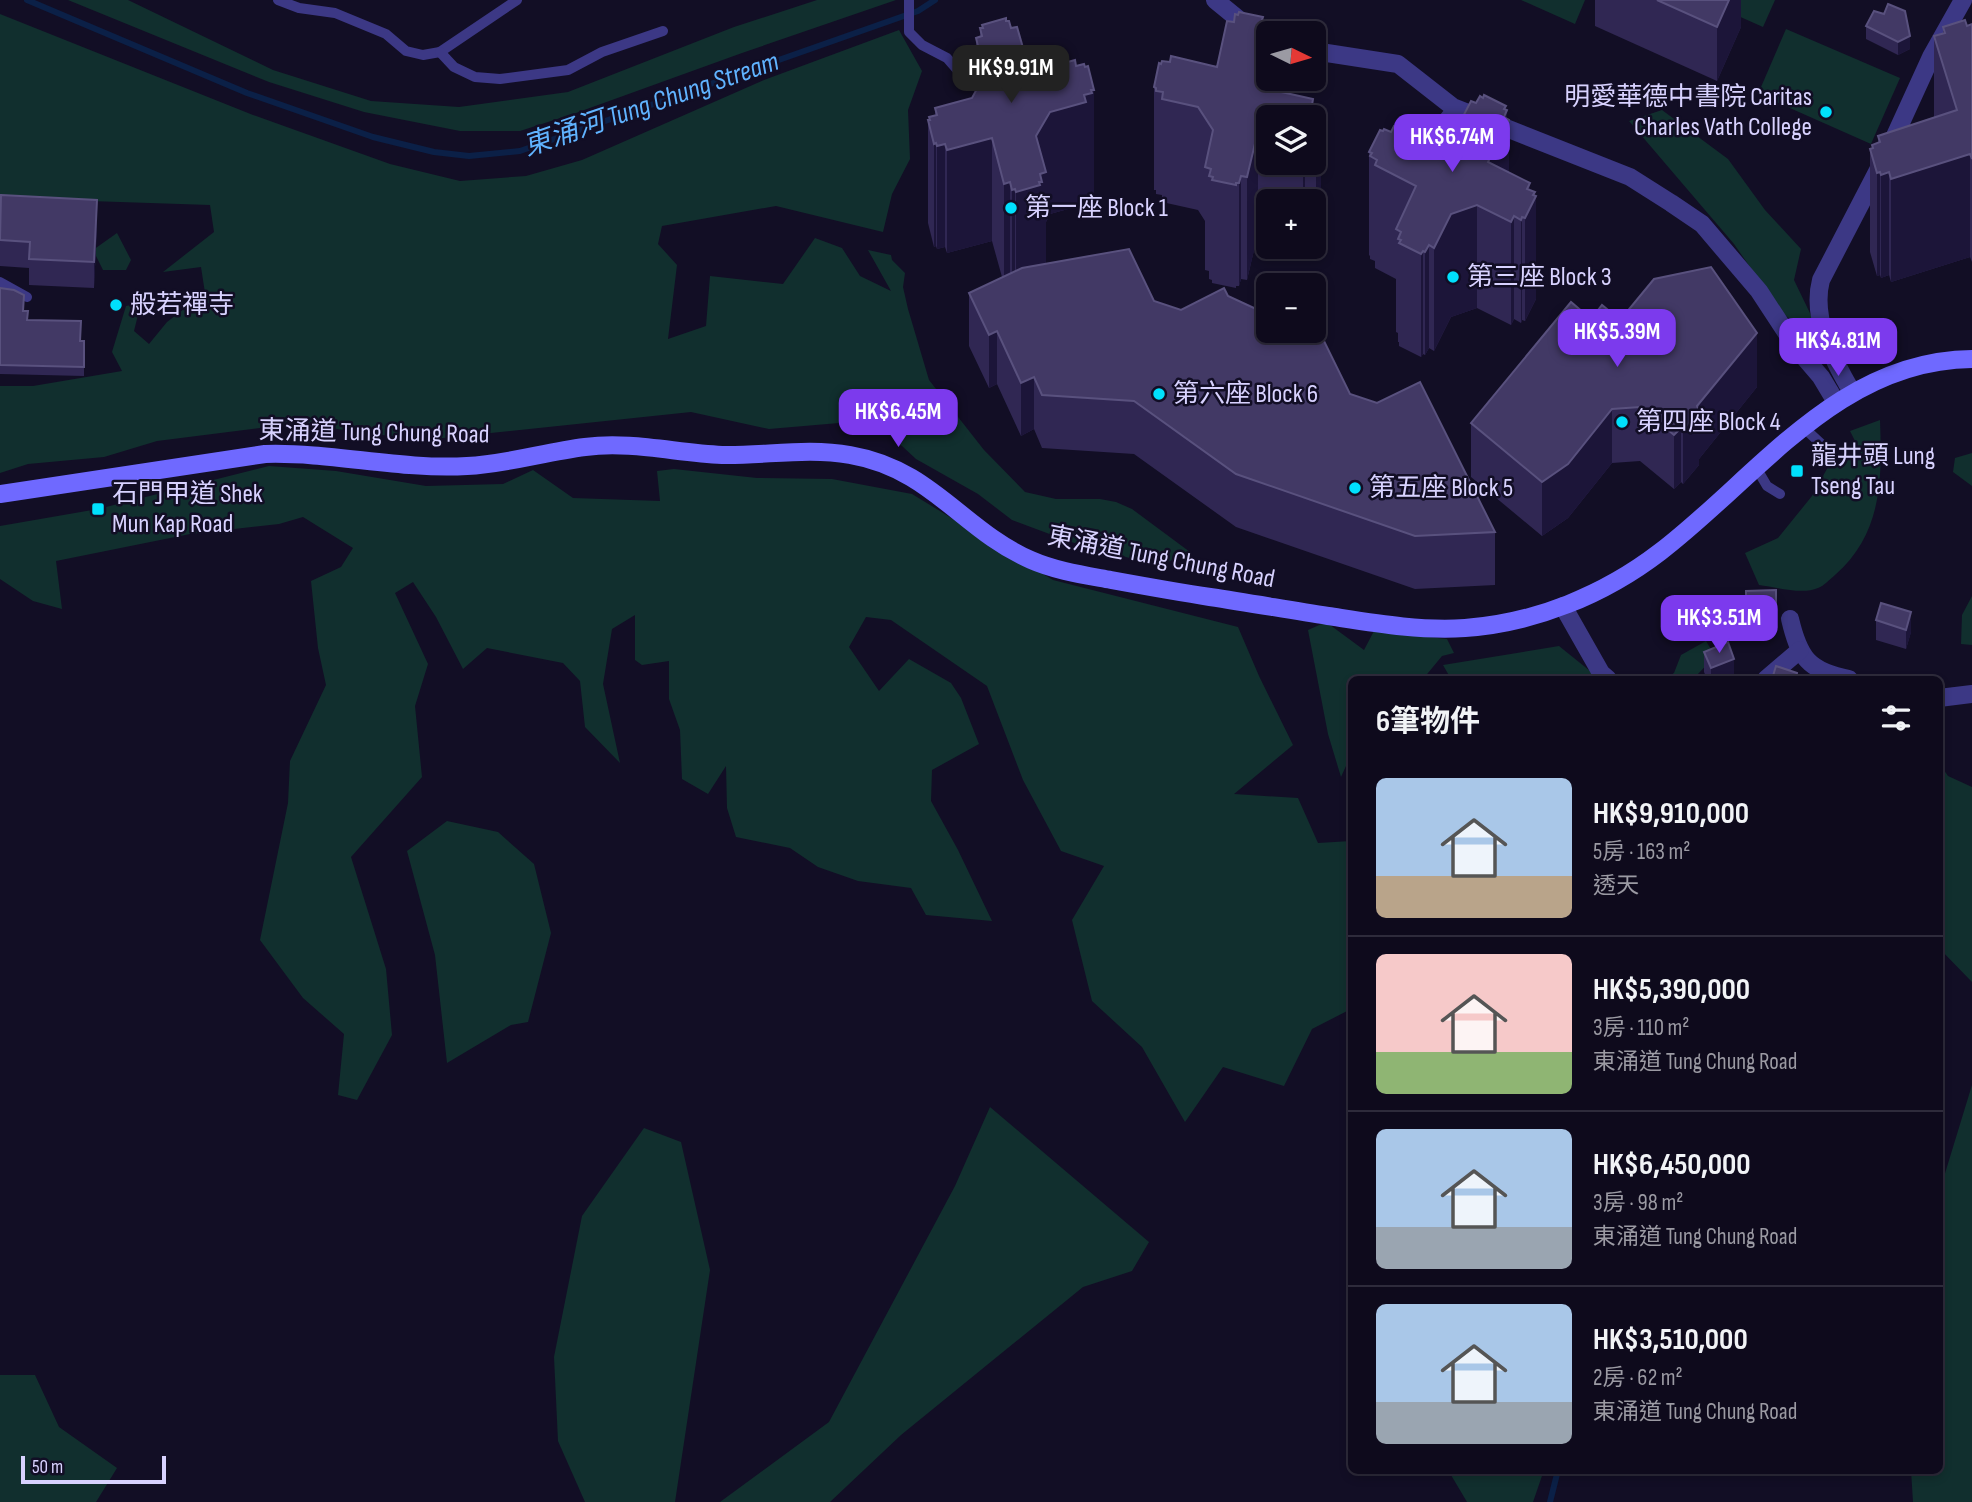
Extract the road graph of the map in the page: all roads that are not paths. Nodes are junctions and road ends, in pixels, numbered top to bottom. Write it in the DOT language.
graph roads {
  1 [pos="278,0"];
  2 [pos="517,0"];
  3 [pos="909,0"];
  4 [pos="1215,0"];
  5 [pos="1963,0"];
  6 [pos="663,31"];
  7 [pos="1256,31"];
  8 [pos="440,52"];
  9 [pos="1326,53"];
  10 [pos="977,80"];
  11 [pos="1453,107"];
  12 [pos="1436,128"];
  13 [pos="0,282"];
  14 [pos="27,298"];
  15 [pos="1972,359"];
  16 [pos="1852,392"];
  17 [pos="1836,402"];
  18 [pos="1803,427"];
  19 [pos="1830,452"];
  20 [pos="1757,469"];
  21 [pos="0,494"];
  22 [pos="1780,494"];
  23 [pos="1563,606"];
  24 [pos="1790,619"];
  25 [pos="1800,650"];
  26 [pos="1604,676"];
  27 [pos="1770,676"];
  28 [pos="1836,676"];
  29 [pos="1972,694"];
  30 [pos="1943,698"];
  1 -- 8 [label="lane"];
  2 -- 8 [label="lane"];
  3 -- 10 [label="lane"];
  4 -- 7 [label="street"];
  5 -- 16 [label="street"];
  6 -- 8 [label="lane"];
  9 -- 11 [label="street"];
  11 -- 12 [label="lane"];
  11 -- 17 [label="street"];
  13 -- 14 [label="lane"];
  15 -- 16 [label="main road, 東涌道 Tung Chung Road"];
  16 -- 17 [label="main road, 東涌道 Tung Chung Road"];
  17 -- 18 [label="main road, 東涌道 Tung Chung Road"];
  18 -- 19 [label="lane"];
  18 -- 20 [label="main road, 東涌道 Tung Chung Road"];
  20 -- 22 [label="lane"];
  20 -- 23 [label="main road, 東涌道 Tung Chung Road"];
  21 -- 23 [label="main road, 東涌道 Tung Chung Road"];
  23 -- 26 [label="street"];
  24 -- 25 [label="street"];
  25 -- 27 [label="street"];
  25 -- 28 [label="street"];
  29 -- 30 [label="street"];
}
